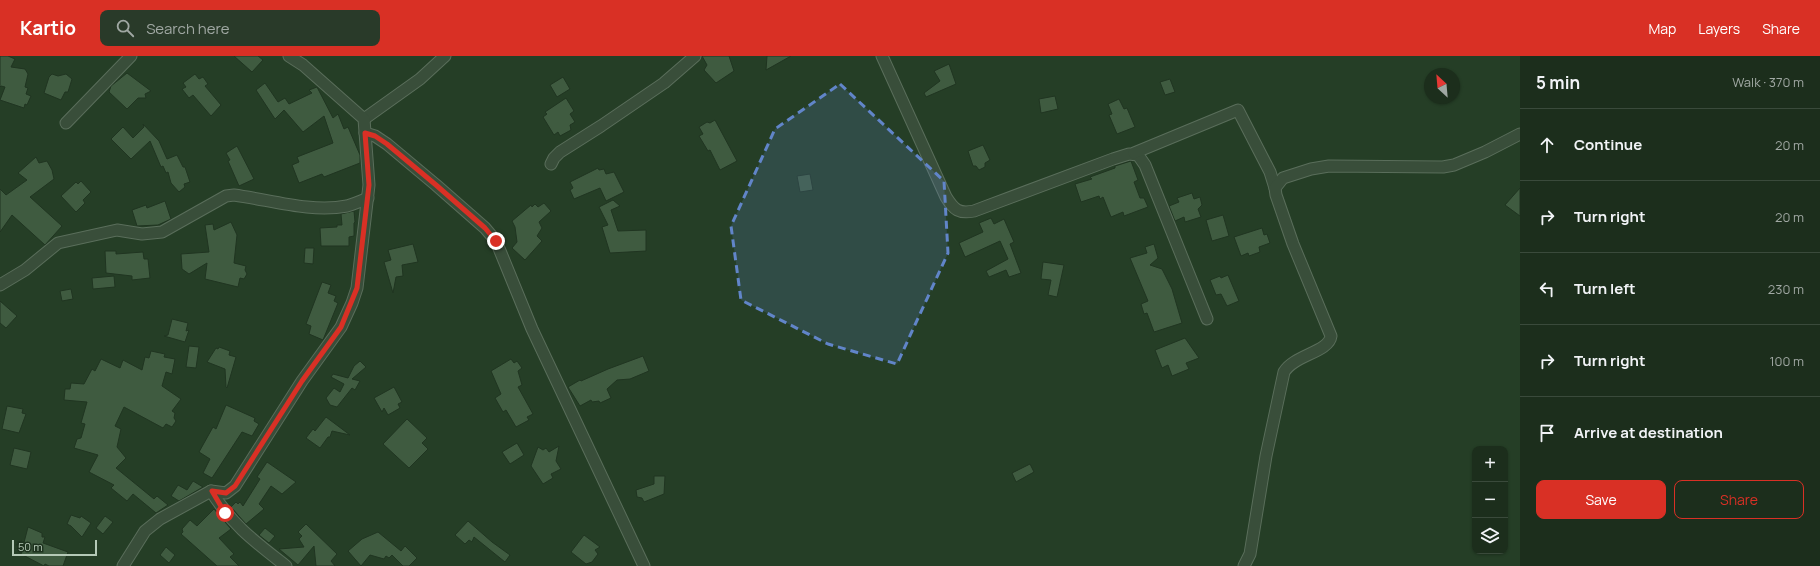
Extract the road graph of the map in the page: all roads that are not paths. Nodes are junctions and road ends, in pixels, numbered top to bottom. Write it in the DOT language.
graph roads {
  1 [pos="131,56"];
  2 [pos="289,56"];
  3 [pos="445,56"];
  4 [pos="695,56"];
  5 [pos="882,56"];
  6 [pos="364,119"];
  7 [pos="66,122"];
  8 [pos="365,133"];
  9 [pos="1520,134"];
  10 [pos="1134,154"];
  11 [pos="552,164"];
  12 [pos="1275,188"];
  13 [pos="368,198"];
  14 [pos="0,285"];
  15 [pos="1207,319"];
  16 [pos="212,491"];
  17 [pos="123,566"];
  18 [pos="286,566"];
  19 [pos="644,566"];
  20 [pos="1244,566"];
  1 -- 7 [label="street"];
  2 -- 6 [label="street"];
  3 -- 6 [label="street"];
  4 -- 11 [label="street"];
  5 -- 10 [label="street"];
  6 -- 8 [label="street"];
  8 -- 13 [label="street"];
  8 -- 19 [label="street"];
  9 -- 12 [label="street"];
  10 -- 12 [label="street"];
  10 -- 15 [label="street"];
  12 -- 20 [label="street"];
  13 -- 14 [label="street"];
  13 -- 16 [label="street"];
  16 -- 17 [label="street"];
  16 -- 18 [label="street"];
}
